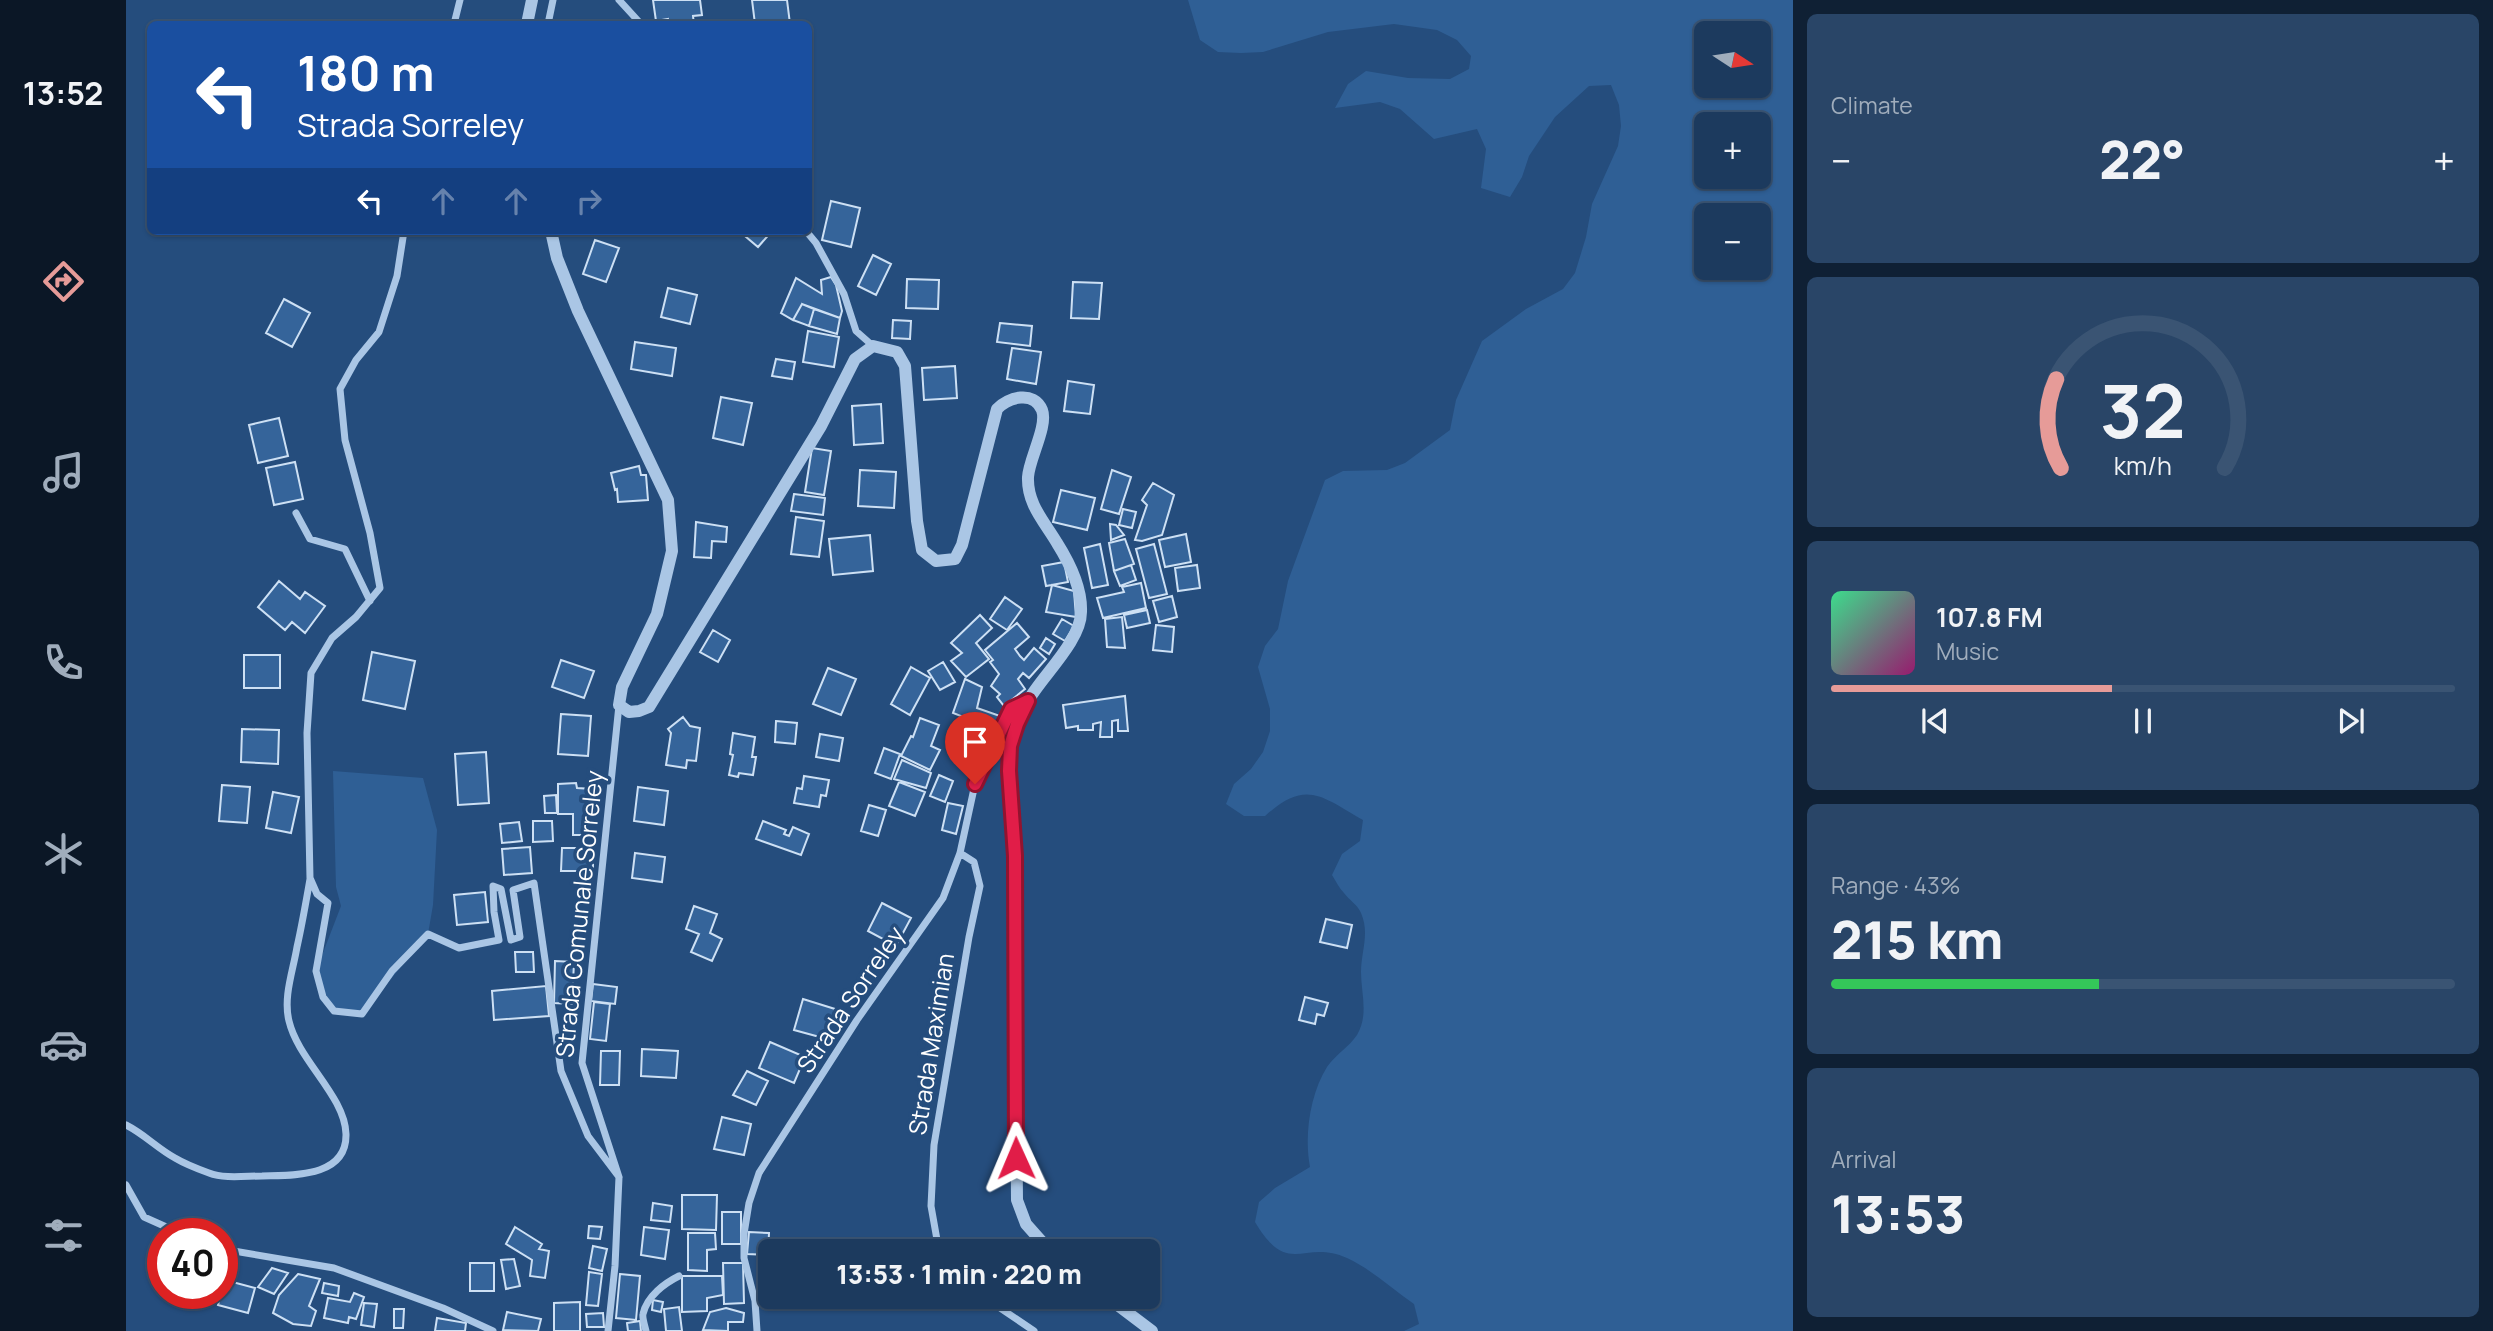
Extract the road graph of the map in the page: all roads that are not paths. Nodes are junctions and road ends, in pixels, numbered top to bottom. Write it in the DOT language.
graph roads {
  1 [pos="460,0"];
  2 [pos="532,0"];
  3 [pos="553,0"];
  4 [pos="619,0"];
  5 [pos="455,21"];
  6 [pos="528,21"];
  7 [pos="549,21"];
  8 [pos="638,21"];
  9 [pos="403,235"];
  10 [pos="552,235"];
  11 [pos="809,235"];
  12 [pos="873,346"];
  13 [pos="296,513"];
  14 [pos="370,601"];
  15 [pos="1028,701"];
  16 [pos="620,705"];
  17 [pos="960,853"];
  18 [pos="310,878"];
  19 [pos="126,1125"];
  20 [pos="619,1177"];
  21 [pos="126,1185"];
  22 [pos="147,1218"];
  23 [pos="937,1239"];
  24 [pos="1039,1239"];
  25 [pos="238,1252"];
  26 [pos="679,1276"];
  27 [pos="1002,1309"];
  28 [pos="1123,1309"];
  29 [pos="493,1331"];
  30 [pos="608,1331"];
  31 [pos="646,1331"];
  32 [pos="757,1331"];
  33 [pos="1034,1331"];
  34 [pos="1152,1331"];
  1 -- 5 [label="street"];
  2 -- 6 [label="street"];
  3 -- 7 [label="street"];
  4 -- 8 [label="street"];
  9 -- 14 [label="street"];
  10 -- 16 [label="street"];
  11 -- 12 [label="street"];
  12 -- 15 [label="street"];
  12 -- 16 [label="street"];
  13 -- 14 [label="street"];
  14 -- 18 [label="street"];
  15 -- 17 [label="street, Strada Sorreley"];
  15 -- 24 [label="street"];
  16 -- 20 [label="street, Strada Comunale Sorreley"];
  17 -- 23 [label="street, Strada Maximian"];
  17 -- 32 [label="street, Strada Sorreley"];
  18 -- 19 [label="street"];
  18 -- 20 [label="street"];
  20 -- 30 [label="street, Strada Comunale Sorreley"];
  21 -- 22 [label="street"];
  25 -- 29 [label="street"];
  26 -- 31 [label="street"];
  27 -- 33 [label="street"];
  28 -- 34 [label="street"];
}
